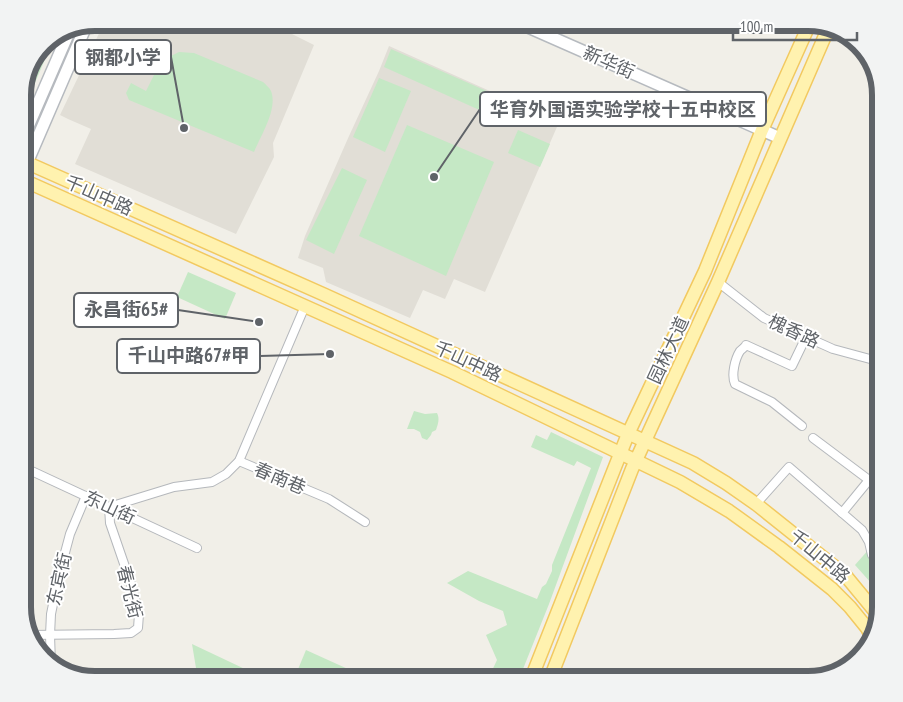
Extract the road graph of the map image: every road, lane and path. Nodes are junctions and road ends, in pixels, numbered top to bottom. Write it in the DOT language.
graph roads {
  1 [pos="544,31"];
  2 [pos="806,31"];
  3 [pos="83,33"];
  4 [pos="826,34"];
  5 [pos="66,39"];
  6 [pos="31,120"];
  7 [pos="762,130"];
  8 [pos="780,138"];
  9 [pos="31,150"];
  10 [pos="31,169"];
  11 [pos="31,184"];
  12 [pos="718,282"];
  13 [pos="305,306"];
  14 [pos="806,337"];
  15 [pos="872,359"];
  16 [pos="802,426"];
  17 [pos="628,434"];
  18 [pos="813,438"];
  19 [pos="645,442"];
  20 [pos="621,452"];
  21 [pos="238,461"];
  22 [pos="636,461"];
  23 [pos="31,471"];
  24 [pos="869,480"];
  25 [pos="872,481"];
  26 [pos="86,496"];
  27 [pos="756,504"];
  28 [pos="109,507"];
  29 [pos="842,513"];
  30 [pos="366,522"];
  31 [pos="197,548"];
  32 [pos="872,555"];
  33 [pos="872,608"];
  34 [pos="867,629"];
  35 [pos="38,635"];
  36 [pos="50,635"];
  37 [pos="51,653"];
  38 [pos="535,671"];
  39 [pos="555,671"];
  1 -- 7 [label="street, 新华街"];
  2 -- 7 [label="main road, 园林大道"];
  3 -- 9 [label="street"];
  4 -- 8 [label="main road, 园林大道"];
  5 -- 6 [label="street"];
  7 -- 8 [label="street, 新华街"];
  7 -- 17 [label="main road, 园林大道"];
  8 -- 12 [label="main road, 园林大道"];
  10 -- 17 [label="main road, 千山中路"];
  11 -- 13 [label="main road, 千山中路"];
  12 -- 14 [label="street, 槐香路"];
  12 -- 19 [label="main road, 园林大道"];
  13 -- 20 [label="main road, 千山中路"];
  13 -- 21 [label="street"];
  14 -- 15 [label="street, 槐香路"];
  14 -- 16 [label="street"];
  17 -- 19 [label="main road, 千山中路"];
  17 -- 20 [label="main road, 园林大道"];
  18 -- 24 [label="street"];
  19 -- 22 [label="main road, 园林大道"];
  19 -- 27 [label="main road, 千山中路"];
  20 -- 22 [label="main road, 千山中路"];
  20 -- 38 [label="main road, 园林大道"];
  21 -- 28 [label="street, 春南巷"];
  21 -- 30 [label="street, 春南巷"];
  22 -- 34 [label="main road, 千山中路"];
  22 -- 39 [label="main road, 园林大道"];
  23 -- 26 [label="street, 东山街"];
  24 -- 25 [label="street"];
  24 -- 29 [label="street"];
  26 -- 28 [label="street, 东山街"];
  26 -- 36 [label="street, 东宾街"];
  27 -- 29 [label="street"];
  27 -- 33 [label="main road, 千山中路"];
  28 -- 31 [label="street, 东山街"];
  28 -- 36 [label="street, 春光街"];
  29 -- 32 [label="street"];
  35 -- 36 [label="street, 春光街"];
  36 -- 37 [label="street, 东宾街"];
}
